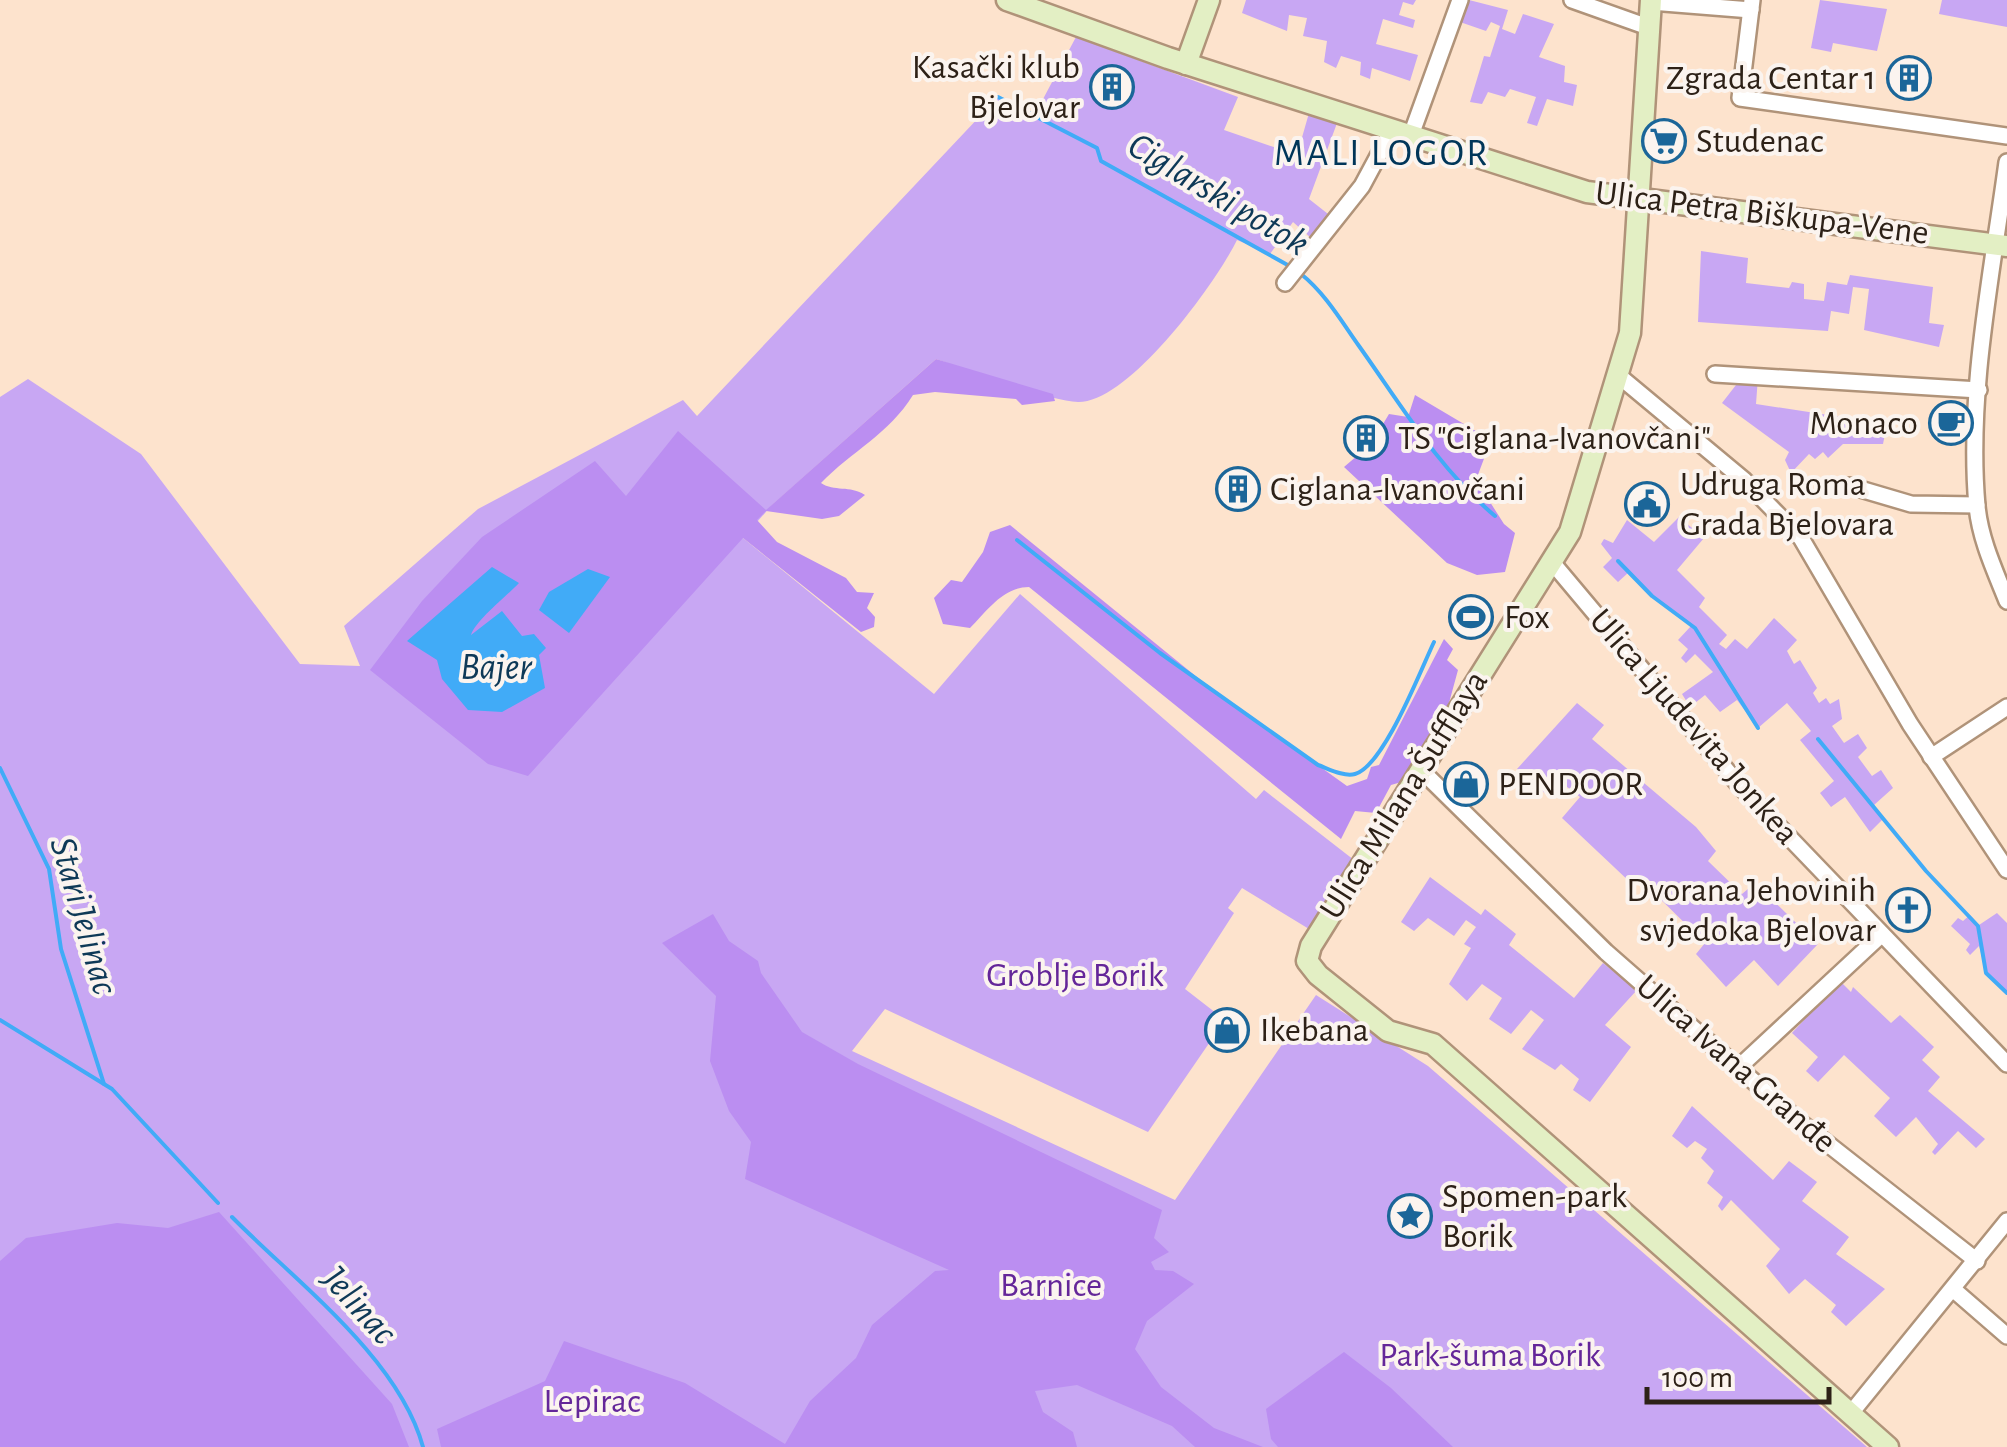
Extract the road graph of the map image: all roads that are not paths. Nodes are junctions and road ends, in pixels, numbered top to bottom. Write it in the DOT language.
graph roads {
  1 [pos="1007,0"];
  2 [pos="1209,0"];
  3 [pos="1460,0"];
  4 [pos="1572,0"];
  5 [pos="1651,1"];
  6 [pos="1751,5"];
  7 [pos="1648,27"];
  8 [pos="1186,64"];
  9 [pos="1400,135"];
  10 [pos="2007,136"];
  11 [pos="2007,162"];
  12 [pos="1636,201"];
  13 [pos="2001,245"];
  14 [pos="1285,283"];
  15 [pos="1715,374"];
  16 [pos="1619,376"];
  17 [pos="1979,390"];
  18 [pos="1850,486"];
  19 [pos="1977,505"];
  20 [pos="1551,561"];
  21 [pos="2007,601"];
  22 [pos="2007,707"];
  23 [pos="1930,756"];
  24 [pos="1420,769"];
  25 [pos="2007,870"];
  26 [pos="1881,934"];
  27 [pos="2007,1064"];
  28 [pos="1738,1068"];
  29 [pos="2007,1220"];
  30 [pos="1977,1261"];
  31 [pos="1954,1290"];
  32 [pos="2007,1336"];
  33 [pos="1851,1413"];
  34 [pos="1888,1447"];
  1 -- 8 [label="street, Ulica Petra Biškupa-Vene"];
  2 -- 8 [label="street"];
  3 -- 9 [label="street"];
  4 -- 7 [label="street"];
  5 -- 6 [label="street"];
  5 -- 7 [label="street, Ulica Milana Šufflaya"];
  6 -- 10 [label="street"];
  7 -- 12 [label="street, Ulica Milana Šufflaya"];
  8 -- 9 [label="street, Ulica Petra Biškupa-Vene"];
  9 -- 12 [label="street, Ulica Petra Biškupa-Vene"];
  9 -- 14 [label="street"];
  11 -- 13 [label="street"];
  12 -- 13 [label="street, Ulica Petra Biškupa-Vene"];
  12 -- 16 [label="street, Ulica Milana Šufflaya"];
  13 -- 17 [label="street"];
  15 -- 17 [label="street"];
  16 -- 20 [label="street, Ulica Milana Šufflaya"];
  16 -- 23 [label="street"];
  17 -- 19 [label="street"];
  18 -- 19 [label="street"];
  19 -- 21 [label="street"];
  20 -- 24 [label="street, Ulica Milana Šufflaya"];
  20 -- 26 [label="street, Ulica Ljudevita Jonkea"];
  22 -- 23 [label="street"];
  23 -- 25 [label="street"];
  24 -- 28 [label="street, Ulica Ivana Granđe"];
  24 -- 33 [label="street, Ulica Milana Šufflaya"];
  26 -- 27 [label="street, Ulica Ljudevita Jonkea"];
  26 -- 28 [label="street"];
  28 -- 30 [label="street, Ulica Ivana Granđe"];
  29 -- 30 [label="street"];
  30 -- 31 [label="street"];
  31 -- 32 [label="street"];
  31 -- 33 [label="street"];
  33 -- 34 [label="street"];
}
